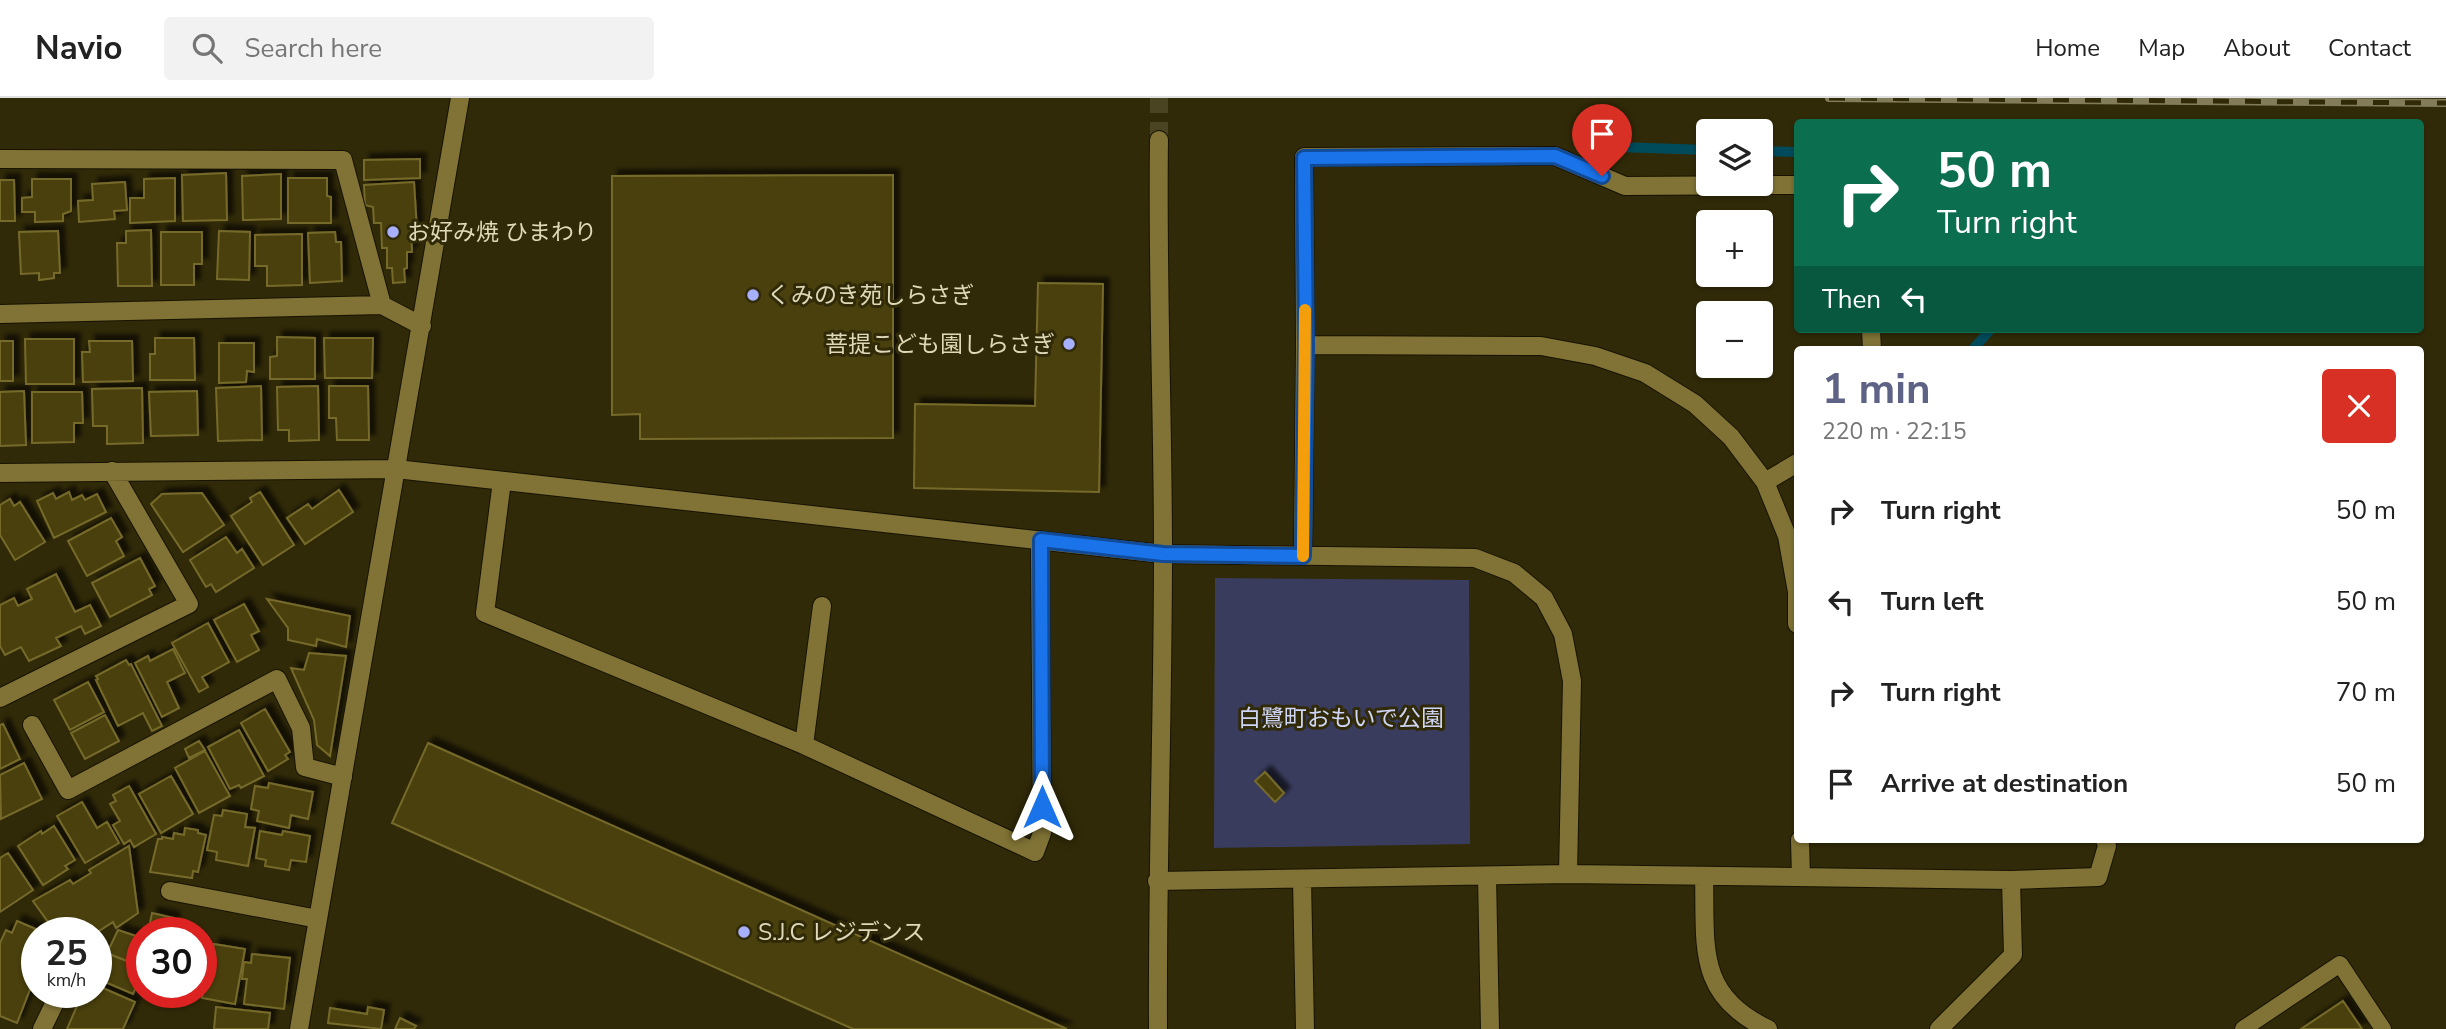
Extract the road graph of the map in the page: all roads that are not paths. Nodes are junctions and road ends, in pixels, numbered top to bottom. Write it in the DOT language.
graph roads {
  1 [pos="460,98"];
  2 [pos="1159,140"];
  3 [pos="0,159"];
  4 [pos="1794,185"];
  5 [pos="382,305"];
  6 [pos="0,314"];
  7 [pos="422,326"];
  8 [pos="1306,345"];
  9 [pos="1794,465"];
  10 [pos="396,469"];
  11 [pos="111,471"];
  12 [pos="0,473"];
  13 [pos="502,481"];
  14 [pos="1765,481"];
  15 [pos="1041,540"];
  16 [pos="1163,554"];
  17 [pos="1303,556"];
  18 [pos="1794,575"];
  19 [pos="822,606"];
  20 [pos="0,698"];
  21 [pos="32,725"];
  22 [pos="804,745"];
  23 [pos="343,777"];
  24 [pos="1800,843"];
  25 [pos="2106,843"];
  26 [pos="1567,874"];
  27 [pos="1704,876"];
  28 [pos="1488,877"];
  29 [pos="1801,877"];
  30 [pos="1302,880"];
  31 [pos="2011,880"];
  32 [pos="1157,881"];
  33 [pos="170,891"];
  34 [pos="318,919"];
  35 [pos="52,1008"];
  36 [pos="42,1029"];
  37 [pos="299,1029"];
  38 [pos="1158,1029"];
  39 [pos="1305,1029"];
  40 [pos="1490,1029"];
  41 [pos="1768,1029"];
  42 [pos="1939,1029"];
  43 [pos="2243,1029"];
  44 [pos="2383,1029"];
  1 -- 7 [label="street"];
  2 -- 16 [label="street"];
  3 -- 5 [label="street"];
  4 -- 8 [label="street"];
  5 -- 6 [label="street"];
  5 -- 7 [label="street"];
  7 -- 10 [label="street"];
  8 -- 14 [label="street"];
  8 -- 17 [label="street"];
  9 -- 14 [label="street"];
  10 -- 11 [label="street"];
  10 -- 13 [label="street"];
  10 -- 23 [label="street"];
  11 -- 12 [label="street"];
  11 -- 20 [label="street"];
  13 -- 15 [label="street"];
  13 -- 22 [label="street"];
  14 -- 18 [label="street"];
  15 -- 16 [label="street"];
  15 -- 22 [label="street"];
  16 -- 17 [label="street"];
  16 -- 32 [label="street"];
  17 -- 26 [label="street"];
  19 -- 22 [label="street"];
  21 -- 23 [label="street"];
  23 -- 34 [label="street"];
  24 -- 29 [label="street"];
  25 -- 31 [label="street"];
  26 -- 27 [label="street"];
  26 -- 28 [label="street"];
  27 -- 29 [label="street"];
  27 -- 41 [label="street"];
  28 -- 30 [label="street"];
  28 -- 40 [label="street"];
  29 -- 31 [label="street"];
  30 -- 32 [label="street"];
  30 -- 39 [label="street"];
  31 -- 42 [label="street"];
  32 -- 38 [label="street"];
  33 -- 34 [label="street"];
  34 -- 37 [label="street"];
  35 -- 36 [label="street"];
  43 -- 44 [label="lane"];
}
